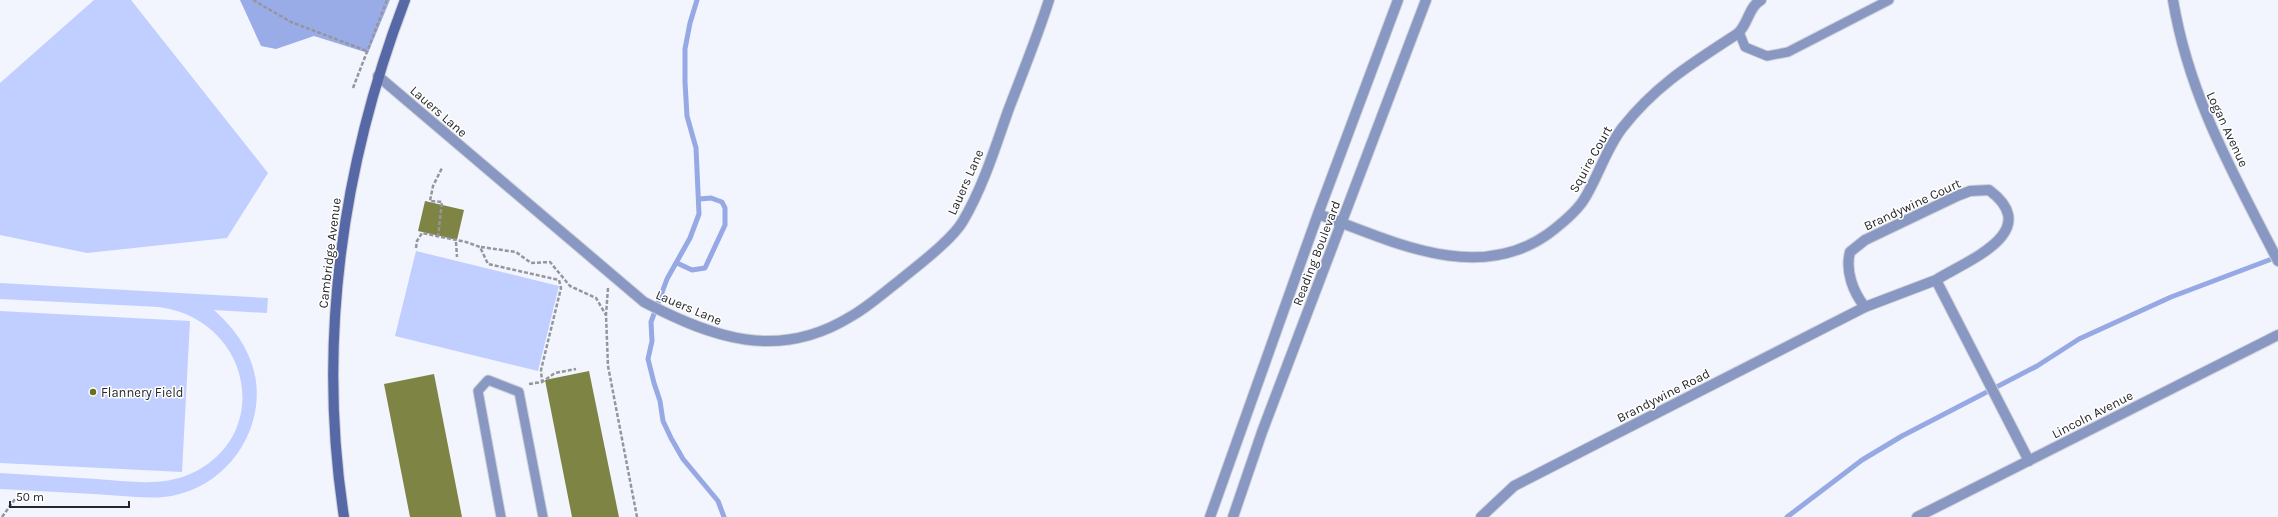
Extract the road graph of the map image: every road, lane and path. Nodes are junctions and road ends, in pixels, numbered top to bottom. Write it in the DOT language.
graph roads {
  1 [pos="253,0"];
  2 [pos="387,0"];
  3 [pos="405,0"];
  4 [pos="1049,0"];
  5 [pos="1398,0"];
  6 [pos="1426,0"];
  7 [pos="1761,0"];
  8 [pos="1889,0"];
  9 [pos="2173,0"];
  10 [pos="1739,32"];
  11 [pos="367,51"];
  12 [pos="378,76"];
  13 [pos="353,88"];
  14 [pos="442,168"];
  15 [pos="1318,214"];
  16 [pos="1342,223"];
  17 [pos="438,237"];
  18 [pos="456,242"];
  19 [pos="480,247"];
  20 [pos="416,248"];
  21 [pos="457,256"];
  22 [pos="2278,261"];
  23 [pos="608,273"];
  24 [pos="1936,280"];
  25 [pos="1865,307"];
  26 [pos="606,314"];
  27 [pos="2278,335"];
  28 [pos="576,369"];
  29 [pos="542,382"];
  30 [pos="519,392"];
  31 [pos="2029,461"];
  32 [pos="15,499"];
  33 [pos="2,517"];
  34 [pos="344,517"];
  35 [pos="501,517"];
  36 [pos="543,517"];
  37 [pos="637,517"];
  38 [pos="1210,517"];
  39 [pos="1233,517"];
  40 [pos="1481,517"];
  41 [pos="1918,517"];
  1 -- 11 [label="path"];
  2 -- 11 [label="path"];
  3 -- 12 [label="street, Cambridge Avenue"];
  4 -- 23 [label="street, Lauers Lane"];
  5 -- 15 [label="street, Reading Boulevard"];
  6 -- 16 [label="street, Reading Boulevard"];
  7 -- 10 [label="street, Squire Court"];
  8 -- 10 [label="lane"];
  9 -- 22 [label="street, Logan Avenue"];
  10 -- 16 [label="street, Squire Court"];
  11 -- 13 [label="path"];
  12 -- 23 [label="street, Lauers Lane"];
  12 -- 34 [label="street, Cambridge Avenue"];
  14 -- 17 [label="path"];
  15 -- 16 [label="street, Squire Court"];
  15 -- 38 [label="street, Reading Boulevard"];
  16 -- 39 [label="street, Reading Boulevard"];
  17 -- 18 [label="path"];
  17 -- 20 [label="path"];
  18 -- 19 [label="path"];
  18 -- 21 [label="path"];
  19 -- 26 [label="path"];
  19 -- 29 [label="path"];
  23 -- 26 [label="path"];
  24 -- 25 [label="street, Brandywine Court"];
  24 -- 25 [label="street, Brandywine Court"];
  24 -- 31 [label="street"];
  25 -- 40 [label="street, Brandywine Road"];
  26 -- 37 [label="path"];
  27 -- 31 [label="street, Lincoln Avenue"];
  28 -- 29 [label="path"];
  29 -- 30 [label="path"];
  30 -- 35 [label="lane"];
  30 -- 36 [label="lane"];
  31 -- 41 [label="street, Lincoln Avenue"];
  32 -- 33 [label="path"];
}
